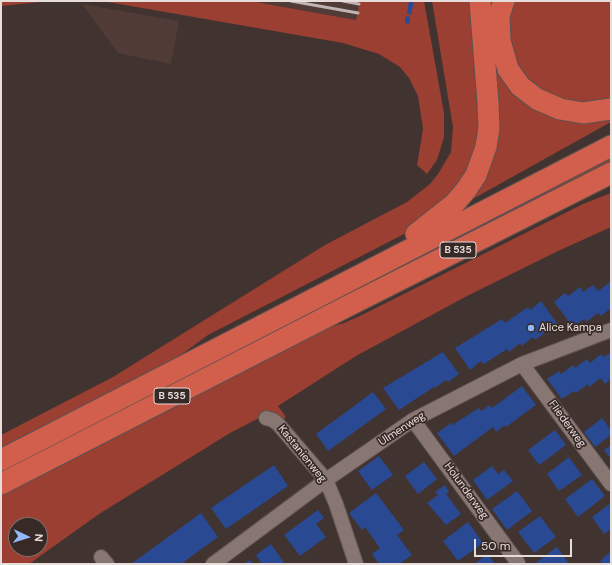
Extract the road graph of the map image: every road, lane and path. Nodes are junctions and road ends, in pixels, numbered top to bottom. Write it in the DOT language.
graph roads {
  1 [pos="480,1"];
  2 [pos="504,1"];
  3 [pos="611,110"];
  4 [pos="611,146"];
  5 [pos="611,173"];
  6 [pos="611,187"];
  7 [pos="572,192"];
  8 [pos="406,251"];
  9 [pos="611,330"];
  10 [pos="522,364"];
  11 [pos="266,418"];
  12 [pos="413,420"];
  13 [pos="1,460"];
  14 [pos="326,480"];
  15 [pos="1,484"];
  16 [pos="611,484"];
  17 [pos="518,563"];
  18 [pos="213,564"];
  19 [pos="356,564"];
  1 -- 8 [label="highway"];
  2 -- 3 [label="highway"];
  4 -- 8 [label="highway, B 535"];
  5 -- 7 [label="highway, B 535"];
  6 -- 7 [label="highway"];
  7 -- 15 [label="highway, B 535"];
  8 -- 13 [label="highway, B 535"];
  9 -- 10 [label="street, Ulmenweg"];
  10 -- 12 [label="street, Ulmenweg"];
  10 -- 16 [label="street, Fliederweg"];
  11 -- 14 [label="street, Kastanienweg"];
  12 -- 14 [label="street, Ulmenweg"];
  12 -- 17 [label="street, Holunderweg"];
  14 -- 18 [label="street, Ulmenweg"];
  14 -- 19 [label="street, Kastanienweg"];
}
